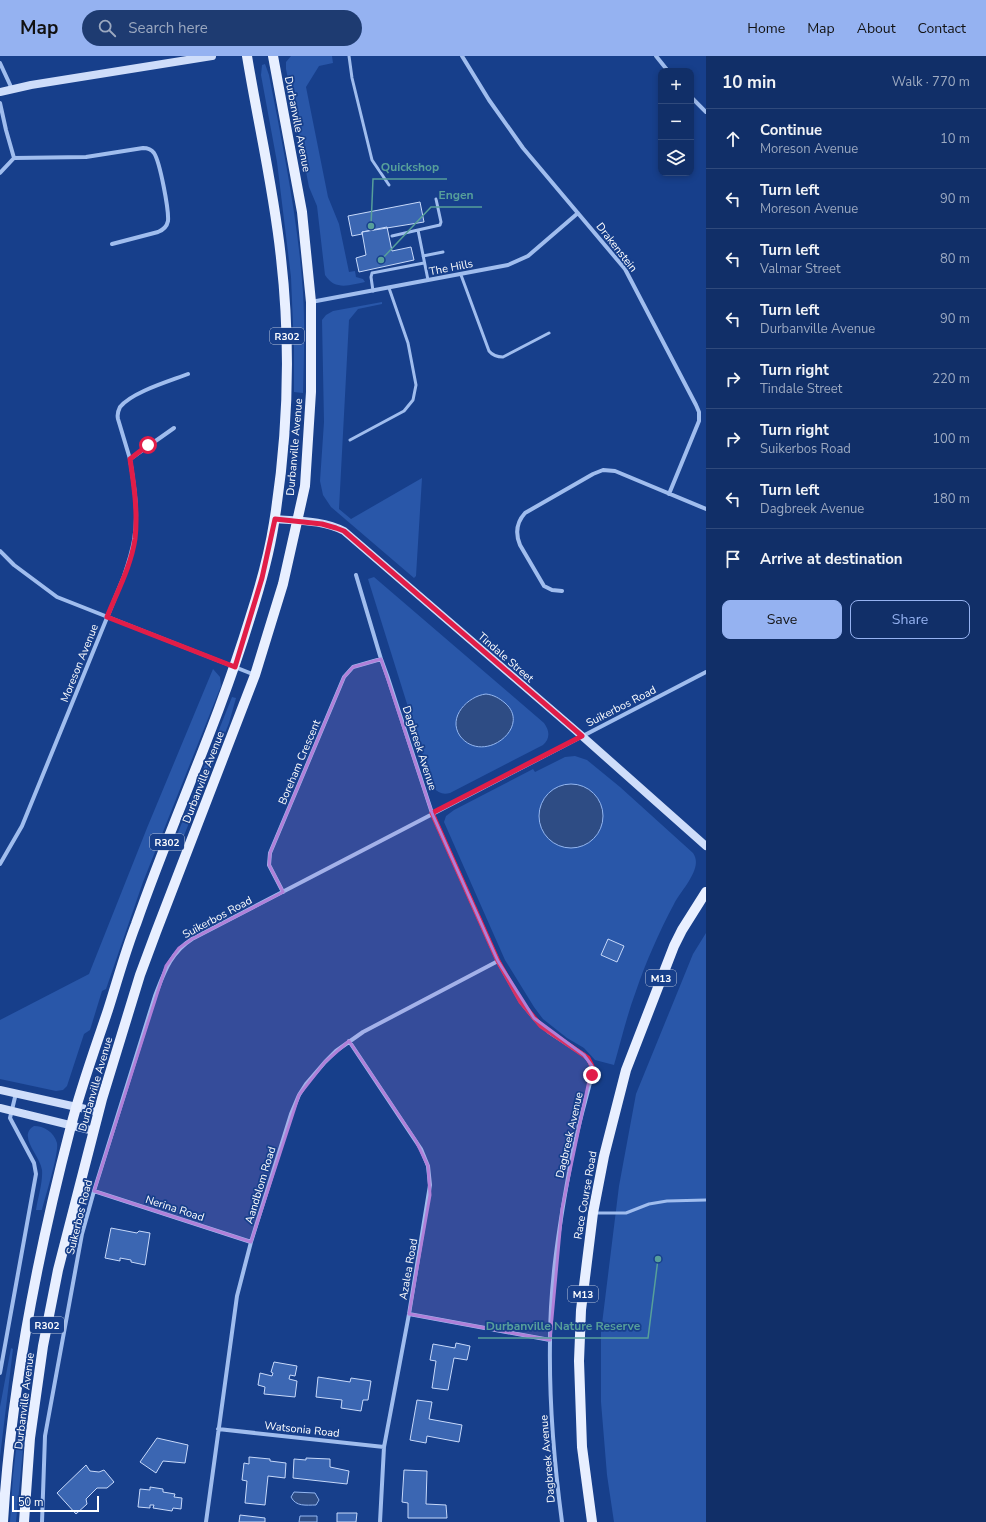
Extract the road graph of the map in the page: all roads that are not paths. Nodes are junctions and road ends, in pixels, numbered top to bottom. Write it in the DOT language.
graph roads {
  1 [pos="212,56"];
  2 [pos="247,56"];
  3 [pos="273,56"];
  4 [pos="349,56"];
  5 [pos="462,56"];
  6 [pos="656,56"];
  7 [pos="0,63"];
  8 [pos="666,68"];
  9 [pos="12,89"];
  10 [pos="0,92"];
  11 [pos="694,100"];
  12 [pos="0,103"];
  13 [pos="706,112"];
  14 [pos="14,158"];
  15 [pos="0,172"];
  16 [pos="389,185"];
  17 [pos="436,198"];
  18 [pos="578,213"];
  19 [pos="418,230"];
  20 [pos="392,236"];
  21 [pos="112,244"];
  22 [pos="443,252"];
  23 [pos="423,256"];
  24 [pos="424,263"];
  25 [pos="461,275"];
  26 [pos="428,281"];
  27 [pos="389,288"];
  28 [pos="373,292"];
  29 [pos="311,302"];
  30 [pos="548,333"];
  31 [pos="188,374"];
  32 [pos="174,428"];
  33 [pos="350,440"];
  34 [pos="130,459"];
  35 [pos="669,494"];
  36 [pos="706,509"];
  37 [pos="275,519"];
  38 [pos="297,521"];
  39 [pos="0,552"];
  40 [pos="356,575"];
  41 [pos="562,590"];
  42 [pos="107,617"];
  43 [pos="381,659"];
  44 [pos="235,667"];
  45 [pos="706,672"];
  46 [pos="255,675"];
  47 [pos="582,736"];
  48 [pos="432,813"];
  49 [pos="706,846"];
  50 [pos="0,864"];
  51 [pos="283,892"];
  52 [pos="706,892"];
  53 [pos="498,961"];
  54 [pos="349,1041"];
  55 [pos="0,1090"];
  56 [pos="16,1093"];
  57 [pos="76,1107"];
  58 [pos="0,1108"];
  59 [pos="12,1111"];
  60 [pos="98,1112"];
  61 [pos="71,1125"];
  62 [pos="94,1131"];
  63 [pos="94,1191"];
  64 [pos="706,1200"];
  65 [pos="593,1213"];
  66 [pos="251,1242"];
  67 [pos="409,1314"];
  68 [pos="550,1340"];
  69 [pos="0,1373"];
  70 [pos="218,1429"];
  71 [pos="384,1447"];
  72 [pos="3,1522"];
  73 [pos="24,1522"];
  74 [pos="42,1522"];
  75 [pos="206,1522"];
  76 [pos="380,1522"];
  77 [pos="562,1522"];
  78 [pos="592,1522"];
  1 -- 9 [label="main road"];
  2 -- 37 [label="main road, Durbanville Avenue / R302"];
  3 -- 29 [label="main road, Durbanville Avenue / R302"];
  4 -- 16 [label="lane"];
  5 -- 18 [label="street, Drakenstein"];
  6 -- 8 [label="street"];
  7 -- 9 [label="street"];
  9 -- 10 [label="main road"];
  11 -- 13 [label="street"];
  12 -- 14 [label="street"];
  14 -- 15 [label="street"];
  14 -- 21 [label="street"];
  17 -- 19 [label="lane"];
  18 -- 25 [label="street, The Hills"];
  18 -- 35 [label="street, Drakenstein"];
  19 -- 20 [label="lane"];
  19 -- 23 [label="lane"];
  22 -- 23 [label="lane"];
  23 -- 24 [label="lane"];
  24 -- 26 [label="lane"];
  24 -- 28 [label="lane"];
  25 -- 26 [label="street, The Hills"];
  25 -- 30 [label="lane"];
  26 -- 27 [label="street, The Hills"];
  27 -- 28 [label="street, The Hills"];
  27 -- 33 [label="lane"];
  28 -- 29 [label="street, The Hills"];
  29 -- 38 [label="main road, Durbanville Avenue / R302"];
  31 -- 34 [label="street, Moreson Avenue"];
  32 -- 34 [label="street"];
  34 -- 42 [label="street, Moreson Avenue"];
  35 -- 36 [label="street"];
  35 -- 41 [label="street"];
  37 -- 38 [label="main road, Tindale Street"];
  37 -- 44 [label="main road, Durbanville Avenue / R302"];
  38 -- 46 [label="main road, Durbanville Avenue / R302"];
  38 -- 47 [label="main road, Tindale Street"];
  39 -- 42 [label="street"];
  40 -- 43 [label="street, Dagbreek Avenue"];
  42 -- 44 [label="street"];
  42 -- 50 [label="street, Moreson Avenue"];
  43 -- 48 [label="street, Dagbreek Avenue"];
  43 -- 51 [label="street, Boreham Crescent"];
  44 -- 46 [label="street"];
  44 -- 57 [label="main road, Durbanville Avenue / R302"];
  45 -- 47 [label="street, Suikerbos Road"];
  46 -- 60 [label="main road, Durbanville Avenue / R302"];
  47 -- 48 [label="street, Suikerbos Road"];
  47 -- 49 [label="main road, Tindale Street"];
  48 -- 51 [label="street, Suikerbos Road"];
  48 -- 53 [label="street, Dagbreek Avenue"];
  51 -- 63 [label="street, Suikerbos Road"];
  52 -- 65 [label="main road, Race Course Road / M13"];
  53 -- 54 [label="street, Aandblom Road"];
  53 -- 68 [label="street, Dagbreek Avenue"];
  54 -- 66 [label="street, Aandblom Road"];
  54 -- 67 [label="street, Azalea Road"];
  55 -- 56 [label="main road"];
  56 -- 57 [label="main road"];
  56 -- 59 [label="street"];
  57 -- 60 [label="main road"];
  57 -- 61 [label="main road, Durbanville Avenue / R302"];
  58 -- 59 [label="main road"];
  59 -- 61 [label="main road"];
  59 -- 69 [label="street"];
  60 -- 62 [label="main road, Durbanville Avenue / R302"];
  61 -- 62 [label="main road"];
  61 -- 72 [label="main road, Durbanville Avenue / R302"];
  62 -- 73 [label="main road, Durbanville Avenue / R302"];
  63 -- 66 [label="street, Nerina Road"];
  63 -- 74 [label="street, Suikerbos Road"];
  64 -- 65 [label="lane"];
  65 -- 78 [label="main road, Race Course Road / M13"];
  66 -- 70 [label="street, Aandblom Road"];
  67 -- 68 [label="street"];
  67 -- 71 [label="street, Azalea Road"];
  68 -- 77 [label="street, Dagbreek Avenue"];
  70 -- 71 [label="street, Watsonia Road"];
  70 -- 75 [label="street, Aandblom Road"];
  71 -- 76 [label="street, Azalea Road"];
}
